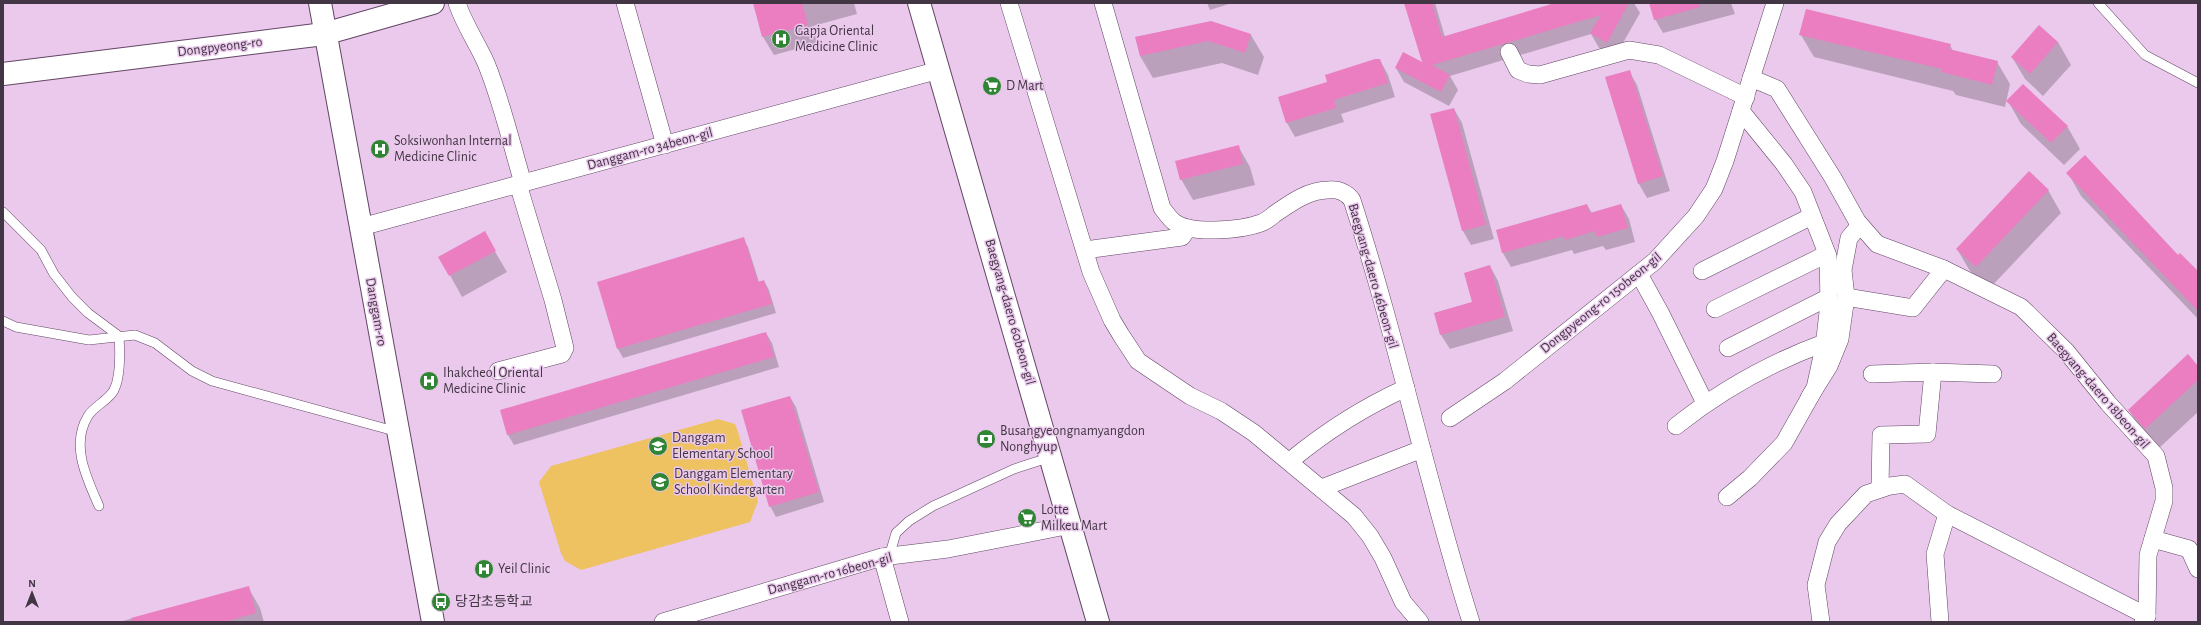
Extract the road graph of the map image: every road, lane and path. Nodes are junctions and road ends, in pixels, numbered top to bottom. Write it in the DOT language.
graph roads {
  1 [pos="320,3"];
  2 [pos="433,3"];
  3 [pos="457,3"];
  4 [pos="625,3"];
  5 [pos="919,3"];
  6 [pos="1009,3"];
  7 [pos="1103,3"];
  8 [pos="1775,3"];
  9 [pos="2098,3"];
  10 [pos="324,34"];
  11 [pos="1509,52"];
  12 [pos="939,70"];
  13 [pos="3,74"];
  14 [pos="1751,78"];
  15 [pos="2198,83"];
  16 [pos="1743,104"];
  17 [pos="665,145"];
  18 [pos="520,184"];
  19 [pos="3,212"];
  20 [pos="1812,216"];
  21 [pos="1860,225"];
  22 [pos="361,227"];
  23 [pos="1188,228"];
  24 [pos="1085,250"];
  25 [pos="1827,254"];
  26 [pos="1944,269"];
  27 [pos="1702,271"];
  28 [pos="1639,274"];
  29 [pos="1829,297"];
  30 [pos="1846,297"];
  31 [pos="1715,309"];
  32 [pos="3,321"];
  33 [pos="120,336"];
  34 [pos="1824,343"];
  35 [pos="1728,348"];
  36 [pos="498,370"];
  37 [pos="1932,372"];
  38 [pos="1872,374"];
  39 [pos="1993,374"];
  40 [pos="1406,388"];
  41 [pos="1809,398"];
  42 [pos="1705,403"];
  43 [pos="1450,418"];
  44 [pos="1676,426"];
  45 [pos="398,432"];
  46 [pos="1422,448"];
  47 [pos="1052,457"];
  48 [pos="1290,461"];
  49 [pos="1322,488"];
  50 [pos="1880,489"];
  51 [pos="1727,497"];
  52 [pos="100,506"];
  53 [pos="1947,514"];
  54 [pos="1071,525"];
  55 [pos="2153,539"];
  56 [pos="882,558"];
  57 [pos="2198,569"];
  58 [pos="2145,619"];
  59 [pos="433,622"];
  60 [pos="666,622"];
  61 [pos="900,622"];
  62 [pos="1098,622"];
  63 [pos="1420,622"];
  64 [pos="1471,622"];
  65 [pos="1821,622"];
  66 [pos="1940,622"];
  1 -- 10 [label="main road, Danggam-ro"];
  2 -- 10 [label="main road, Dongpyeong-ro"];
  3 -- 18 [label="street"];
  4 -- 17 [label="street"];
  5 -- 12 [label="main road, Baegyang-daero 60beon-gil"];
  6 -- 24 [label="street"];
  7 -- 23 [label="street"];
  8 -- 14 [label="street, Dongpyeong-ro 150beon-gil"];
  9 -- 15 [label="lane"];
  10 -- 13 [label="main road, Dongpyeong-ro"];
  10 -- 22 [label="main road, Danggam-ro"];
  11 -- 16 [label="street"];
  12 -- 17 [label="street, Danggam-ro 34beon-gil"];
  12 -- 47 [label="main road, Baegyang-daero 60beon-gil"];
  14 -- 16 [label="street, Dongpyeong-ro 150beon-gil"];
  14 -- 21 [label="street, Baegyang-daero 18beon-gil"];
  16 -- 20 [label="street"];
  16 -- 28 [label="street, Dongpyeong-ro 150beon-gil"];
  17 -- 18 [label="street, Danggam-ro 34beon-gil"];
  18 -- 22 [label="street, Danggam-ro 34beon-gil"];
  18 -- 36 [label="street"];
  19 -- 33 [label="lane"];
  20 -- 25 [label="street"];
  20 -- 27 [label="street"];
  21 -- 26 [label="street, Baegyang-daero 18beon-gil"];
  21 -- 30 [label="street"];
  22 -- 45 [label="main road, Danggam-ro"];
  23 -- 24 [label="street"];
  23 -- 40 [label="street, Baegyang-daero 46beon-gil"];
  24 -- 48 [label="street"];
  25 -- 29 [label="street"];
  25 -- 31 [label="street"];
  26 -- 30 [label="street"];
  26 -- 55 [label="street, Baegyang-daero 18beon-gil"];
  28 -- 42 [label="street"];
  28 -- 43 [label="street, Dongpyeong-ro 150beon-gil"];
  29 -- 34 [label="street"];
  29 -- 35 [label="street"];
  30 -- 41 [label="street"];
  32 -- 33 [label="lane"];
  33 -- 45 [label="lane"];
  33 -- 52 [label="lane"];
  34 -- 41 [label="street"];
  34 -- 42 [label="street"];
  37 -- 38 [label="street"];
  37 -- 39 [label="street"];
  37 -- 50 [label="street"];
  40 -- 46 [label="street, Baegyang-daero 46beon-gil"];
  40 -- 48 [label="street"];
  41 -- 51 [label="street"];
  42 -- 44 [label="street"];
  45 -- 59 [label="main road, Danggam-ro"];
  46 -- 49 [label="street"];
  46 -- 64 [label="street, Baegyang-daero 46beon-gil"];
  47 -- 54 [label="main road, Baegyang-daero 60beon-gil"];
  47 -- 56 [label="lane"];
  48 -- 49 [label="street"];
  49 -- 63 [label="street"];
  50 -- 53 [label="street, Baegyang-daero 18beon-gil"];
  50 -- 65 [label="street, Baegyang-daero 18beon-gil"];
  53 -- 58 [label="street, Baegyang-daero 18beon-gil"];
  53 -- 66 [label="street"];
  54 -- 56 [label="street, Danggam-ro 16beon-gil"];
  54 -- 62 [label="main road, Baegyang-daero 60beon-gil"];
  55 -- 57 [label="street"];
  55 -- 58 [label="street, Baegyang-daero 18beon-gil"];
  56 -- 60 [label="street, Danggam-ro 16beon-gil"];
  56 -- 61 [label="street"];
}
